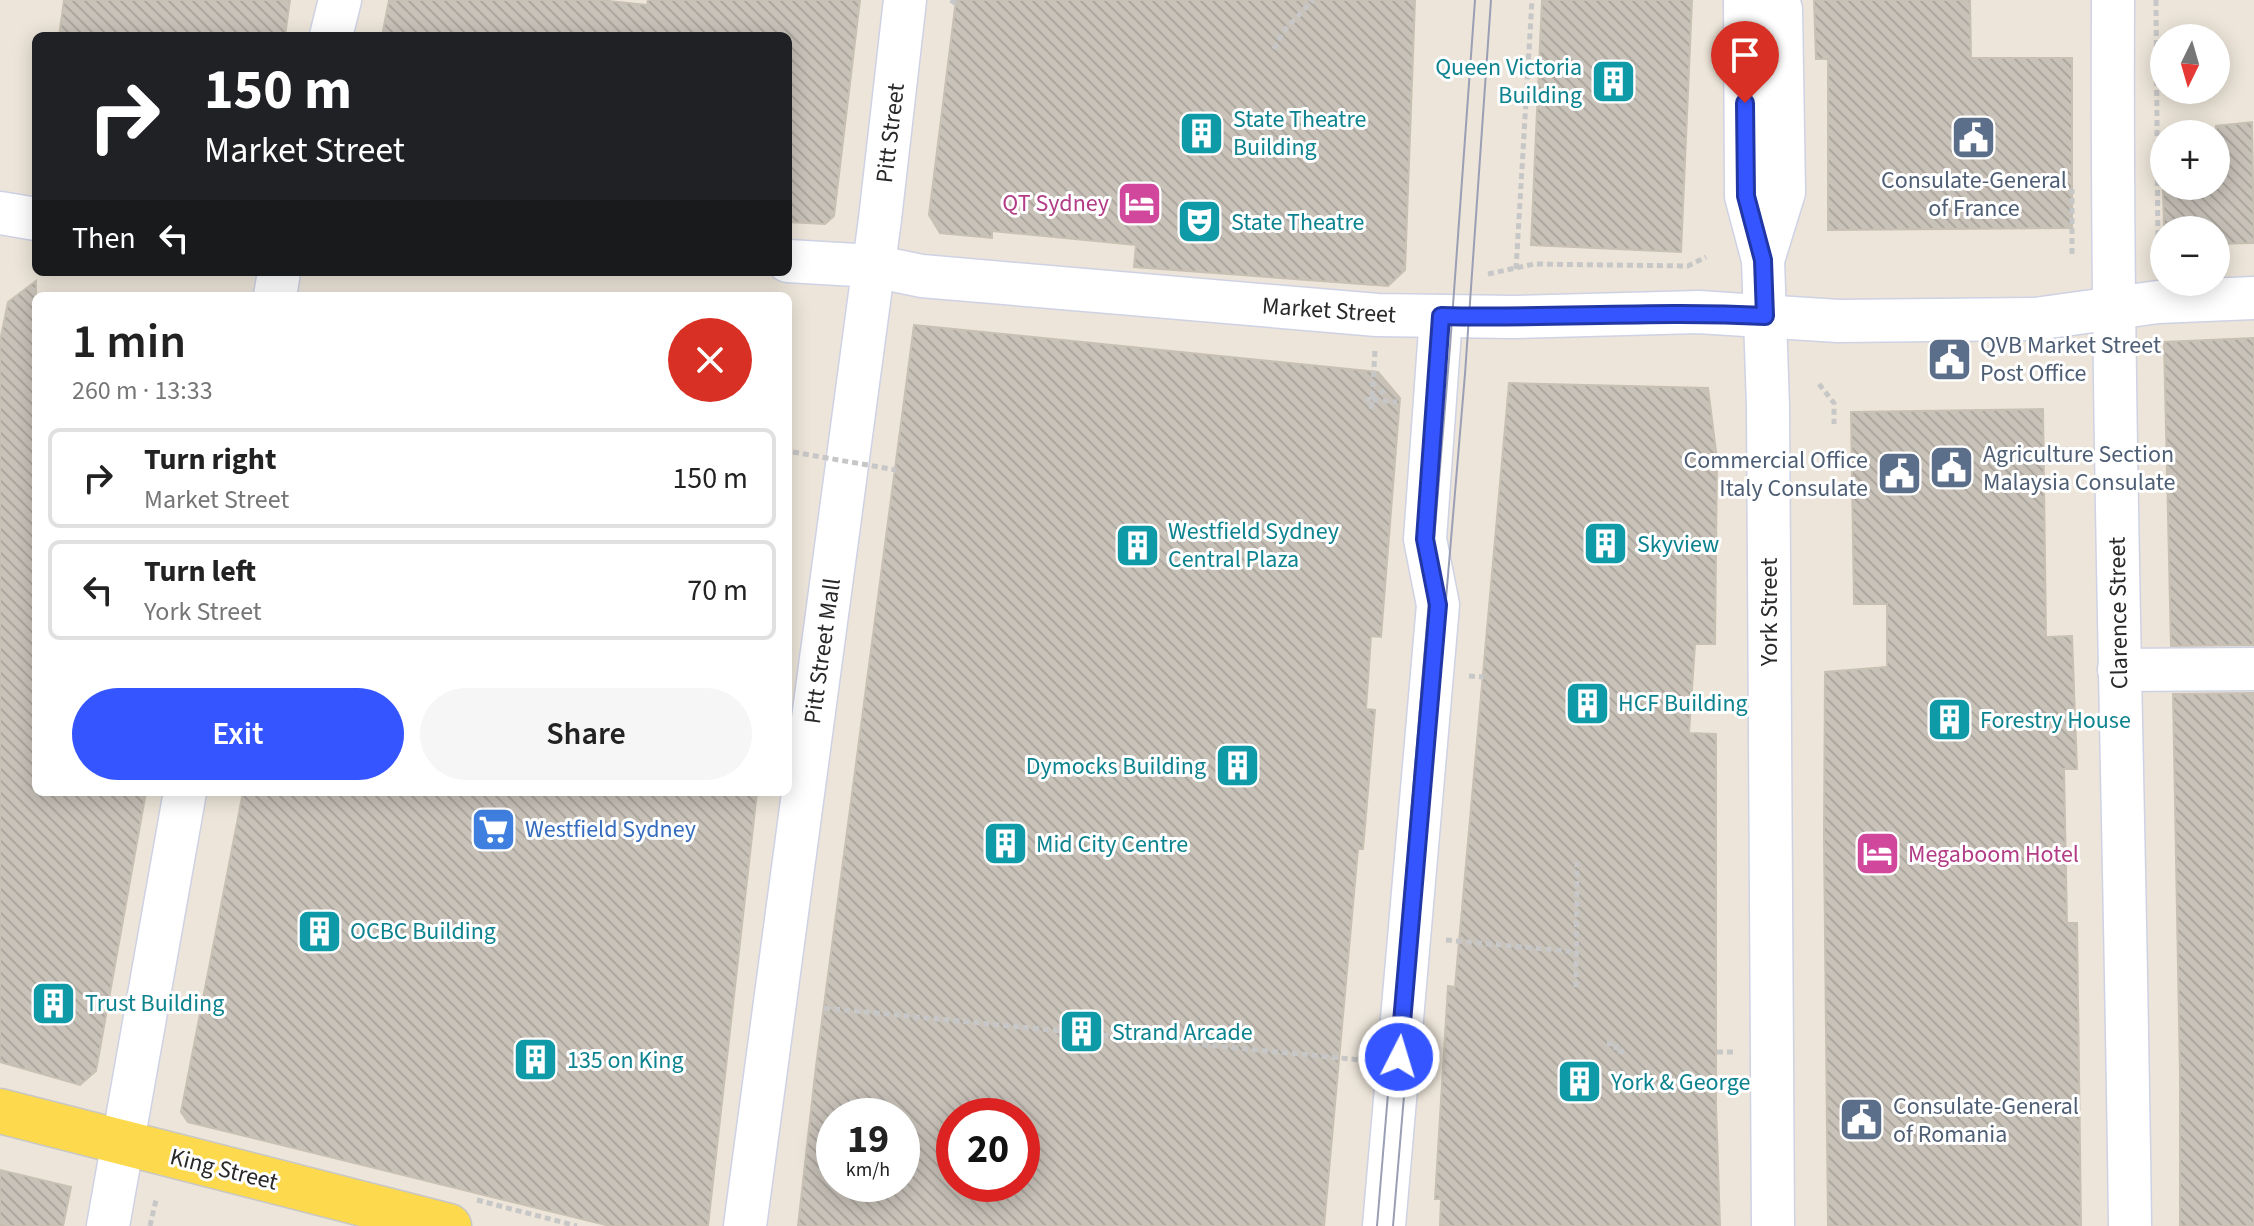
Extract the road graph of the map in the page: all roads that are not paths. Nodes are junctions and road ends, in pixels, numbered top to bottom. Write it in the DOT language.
graph roads {
  1 [pos="340,0"];
  2 [pos="905,0"];
  3 [pos="2113,0"];
  4 [pos="1763,5"];
  5 [pos="332,32"];
  6 [pos="0,213"];
  7 [pos="32,218"];
  8 [pos="792,261"];
  9 [pos="873,266"];
  10 [pos="2254,298"];
  11 [pos="2112,308"];
  12 [pos="1441,316"];
  13 [pos="1765,316"];
  14 [pos="2254,669"];
  15 [pos="2119,670"];
  16 [pos="184,796"];
  17 [pos="0,1111"];
  18 [pos="124,1143"];
  19 [pos="108,1226"];
  20 [pos="449,1226"];
  21 [pos="745,1226"];
  22 [pos="1384,1226"];
  23 [pos="1773,1226"];
  24 [pos="2130,1226"];
  1 -- 5 [label="street"];
  2 -- 9 [label="street, Pitt Street"];
  3 -- 11 [label="street, Clarence Street"];
  4 -- 13 [label="street, York Street"];
  6 -- 7 [label="street"];
  8 -- 9 [label="street, Market Street"];
  9 -- 12 [label="street, Market Street"];
  9 -- 21 [label="street, Pitt Street Mall"];
  10 -- 11 [label="street, Market Street"];
  11 -- 13 [label="street, Market Street"];
  11 -- 15 [label="street, Clarence Street"];
  12 -- 13 [label="street, Market Street"];
  12 -- 22 [label="street"];
  13 -- 23 [label="street, York Street"];
  14 -- 15 [label="street"];
  15 -- 24 [label="street, Clarence Street"];
  16 -- 18 [label="street"];
  17 -- 18 [label="main road, King Street"];
  18 -- 19 [label="street"];
  18 -- 20 [label="main road, King Street"];
}
